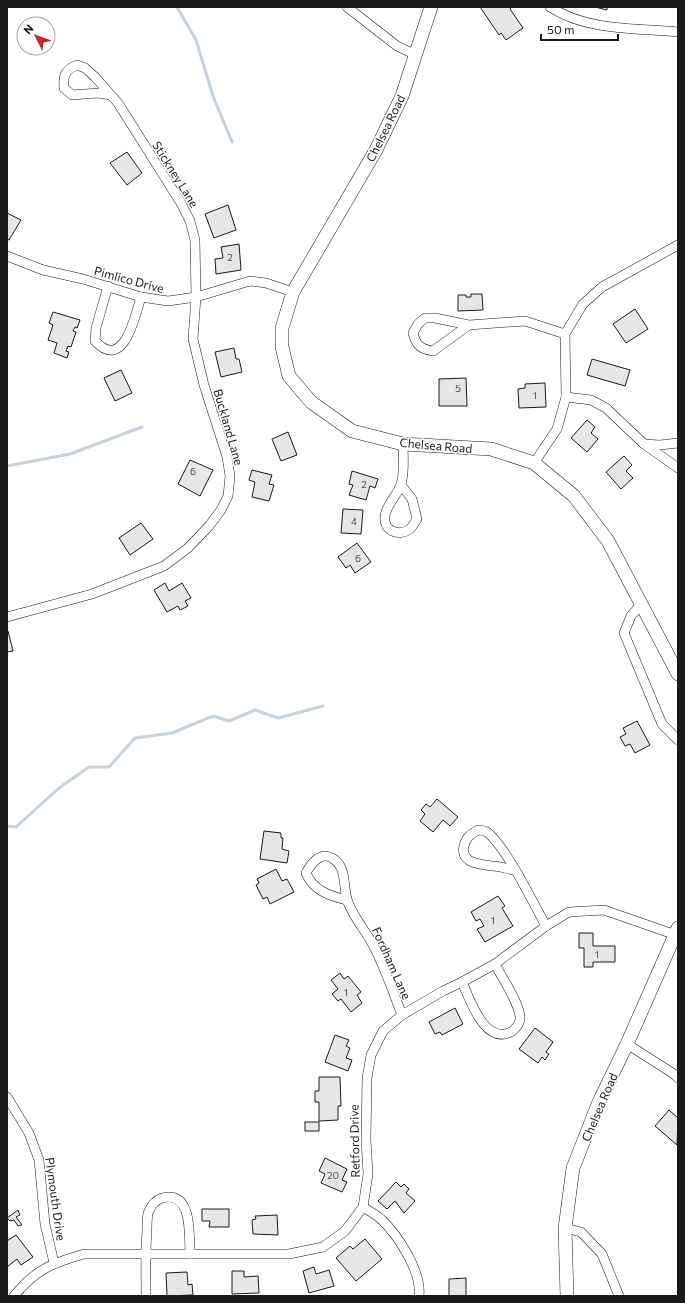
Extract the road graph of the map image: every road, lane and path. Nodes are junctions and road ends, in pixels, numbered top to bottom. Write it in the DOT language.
graph roads {
  1 [pos="347,7"];
  2 [pos="431,7"];
  3 [pos="550,7"];
  4 [pos="678,32"];
  5 [pos="416,55"];
  6 [pos="111,95"];
  7 [pos="678,245"];
  8 [pos="7,256"];
  9 [pos="108,286"];
  10 [pos="292,292"];
  11 [pos="141,297"];
  12 [pos="196,297"];
  13 [pos="469,325"];
  14 [pos="566,334"];
  15 [pos="566,397"];
  16 [pos="678,442"];
  17 [pos="403,444"];
  18 [pos="644,444"];
  19 [pos="534,463"];
  20 [pos="678,468"];
  21 [pos="401,485"];
  22 [pos="642,604"];
  23 [pos="7,618"];
  24 [pos="677,670"];
  25 [pos="678,740"];
  26 [pos="514,870"];
  27 [pos="347,900"];
  28 [pos="546,926"];
  29 [pos="677,932"];
  30 [pos="495,964"];
  31 [pos="462,982"];
  32 [pos="402,1015"];
  33 [pos="627,1044"];
  34 [pos="677,1075"];
  35 [pos="7,1097"];
  36 [pos="363,1207"];
  37 [pos="565,1228"];
  38 [pos="145,1254"];
  39 [pos="190,1254"];
  40 [pos="54,1263"];
  41 [pos="14,1296"];
  42 [pos="146,1296"];
  43 [pos="419,1296"];
  44 [pos="566,1296"];
  45 [pos="619,1296"];
  1 -- 5 [label="street"];
  2 -- 5 [label="street, Chelsea Road"];
  3 -- 4 [label="street"];
  5 -- 10 [label="street, Chelsea Road"];
  6 -- 6 [label="street, Stickney Lane"];
  6 -- 12 [label="street, Stickney Lane"];
  7 -- 14 [label="street"];
  8 -- 9 [label="street, Pimlico Drive"];
  9 -- 11 [label="street, Pimlico Drive"];
  9 -- 11 [label="street"];
  10 -- 12 [label="street, Pimlico Drive"];
  10 -- 17 [label="street, Chelsea Road"];
  11 -- 12 [label="street, Pimlico Drive"];
  12 -- 23 [label="street, Buckland Lane"];
  13 -- 13 [label="street"];
  13 -- 14 [label="street"];
  14 -- 15 [label="street"];
  15 -- 18 [label="street"];
  15 -- 19 [label="street"];
  16 -- 18 [label="street"];
  17 -- 19 [label="street, Chelsea Road"];
  17 -- 21 [label="street"];
  18 -- 20 [label="street"];
  19 -- 22 [label="street, Chelsea Road"];
  21 -- 21 [label="street"];
  22 -- 24 [label="street, Chelsea Road"];
  22 -- 25 [label="street"];
  26 -- 26 [label="street"];
  26 -- 28 [label="street"];
  27 -- 27 [label="street, Fordham Lane"];
  27 -- 32 [label="street, Fordham Lane"];
  28 -- 29 [label="street, Retford Drive"];
  28 -- 30 [label="street, Retford Drive"];
  29 -- 33 [label="street, Chelsea Road"];
  30 -- 31 [label="street, Retford Drive"];
  30 -- 31 [label="street"];
  31 -- 32 [label="street, Retford Drive"];
  32 -- 36 [label="street, Retford Drive"];
  33 -- 34 [label="street"];
  33 -- 37 [label="street, Chelsea Road"];
  35 -- 40 [label="street, Plymouth Drive"];
  36 -- 39 [label="street, Retford Drive"];
  36 -- 43 [label="street"];
  37 -- 44 [label="street, Chelsea Road"];
  37 -- 45 [label="street"];
  38 -- 39 [label="street, Retford Drive"];
  38 -- 39 [label="street"];
  38 -- 40 [label="street, Retford Drive"];
  38 -- 42 [label="street"];
  40 -- 41 [label="street, Retford Drive"];
}
